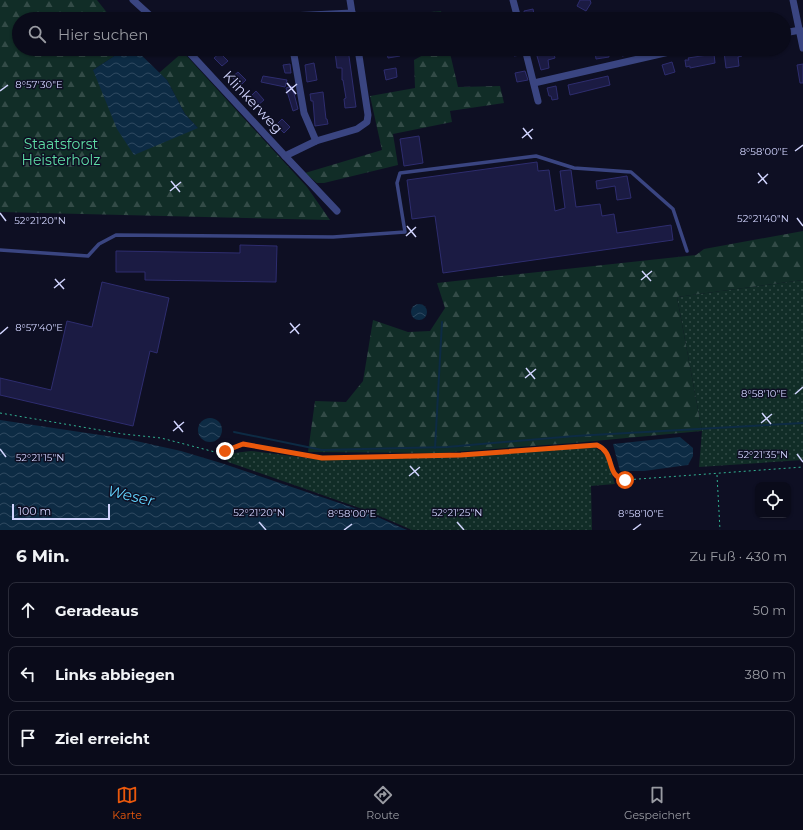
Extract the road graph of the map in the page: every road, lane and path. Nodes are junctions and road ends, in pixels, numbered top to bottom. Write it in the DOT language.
graph roads {
  1 [pos="133,0"];
  2 [pos="350,0"];
  3 [pos="513,0"];
  4 [pos="793,0"];
  5 [pos="146,12"];
  6 [pos="352,12"];
  7 [pos="516,12"];
  8 [pos="800,30"];
  9 [pos="791,32"];
  10 [pos="803,48"];
  11 [pos="192,56"];
  12 [pos="294,56"];
  13 [pos="359,56"];
  14 [pos="528,56"];
  15 [pos="652,56"];
  16 [pos="534,83"];
  17 [pos="538,101"];
  18 [pos="316,141"];
  19 [pos="285,156"];
  20 [pos="336,211"];
  21 [pos="0,250"];
  22 [pos="687,251"];
  23 [pos="0,413"];
  24 [pos="803,467"];
  25 [pos="717,474"];
  26 [pos="720,530"];
  1 -- 5 [label="street"];
  2 -- 6 [label="street"];
  3 -- 7 [label="street"];
  4 -- 8 [label="street"];
  8 -- 9 [label="street"];
  8 -- 10 [label="street"];
  11 -- 19 [label="street, Klinkerweg"];
  12 -- 18 [label="street"];
  13 -- 18 [label="street"];
  14 -- 16 [label="street"];
  15 -- 16 [label="street"];
  16 -- 17 [label="street"];
  18 -- 19 [label="street"];
  19 -- 20 [label="street, Klinkerweg"];
  21 -- 22 [label="lane"];
  23 -- 25 [label="path"];
  24 -- 25 [label="path"];
  25 -- 26 [label="path"];
}
